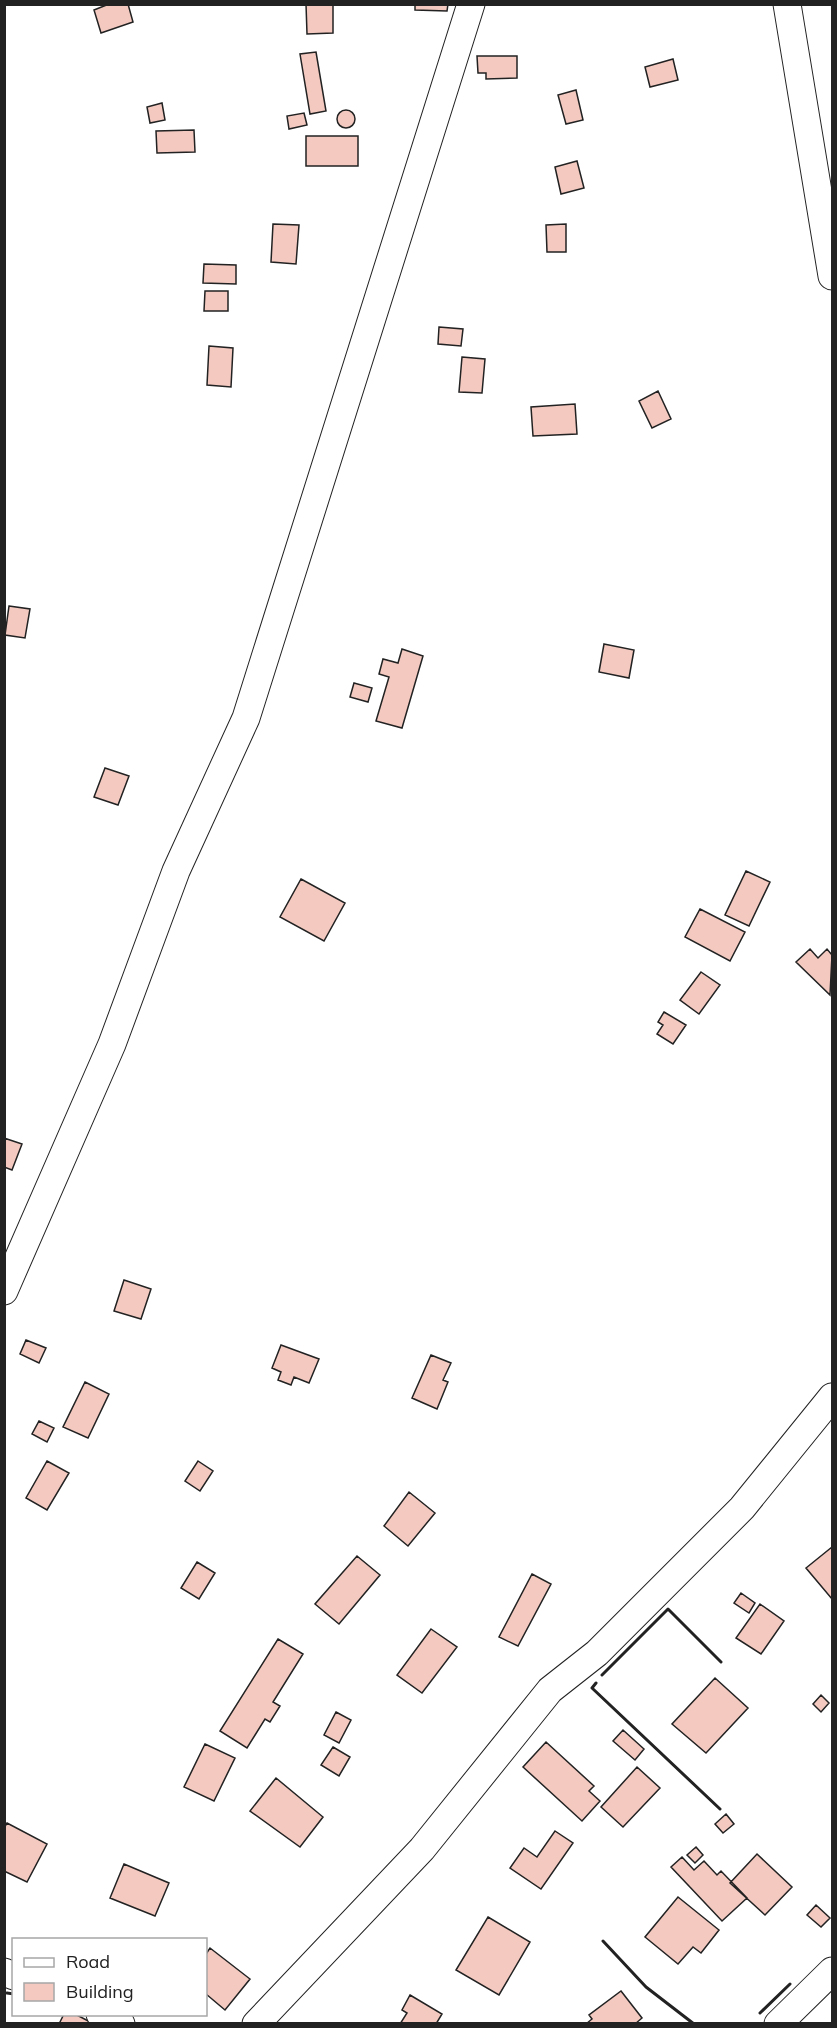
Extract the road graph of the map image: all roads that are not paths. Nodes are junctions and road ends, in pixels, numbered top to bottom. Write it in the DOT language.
graph roads {
  1 [pos="471,4"];
  2 [pos="787,4"];
  3 [pos="832,276"];
  4 [pos="4,1291"];
  5 [pos="832,1397"];
  6 [pos="832,1971"];
  7 [pos="104,2016"];
  8 [pos="121,2024"];
  9 [pos="256,2024"];
  10 [pos="778,2024"];
  1 -- 4 [label="street"];
  2 -- 3 [label="street"];
  5 -- 9 [label="street"];
  6 -- 10 [label="street"];
  7 -- 8 [label="street"];
}
